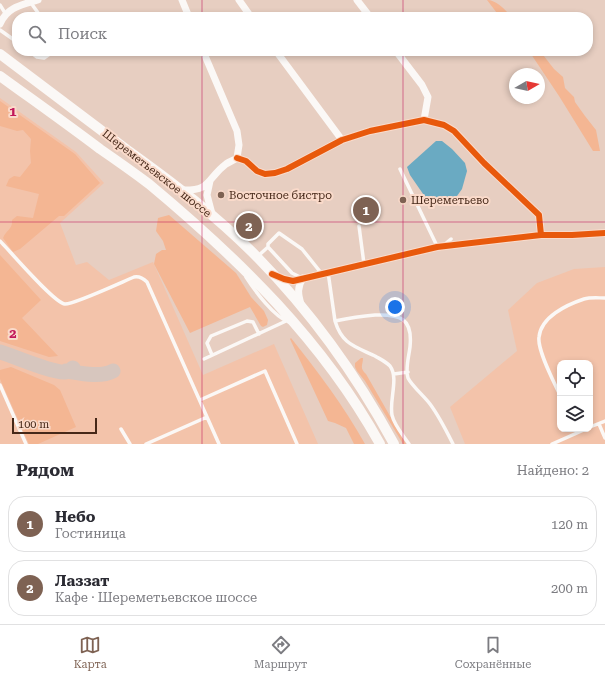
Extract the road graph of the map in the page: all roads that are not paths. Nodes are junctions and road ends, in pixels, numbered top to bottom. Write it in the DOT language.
graph roads {
  1 [pos="38,0"];
  2 [pos="182,0"];
  3 [pos="238,0"];
  4 [pos="357,0"];
  5 [pos="30,1"];
  6 [pos="0,4"];
  7 [pos="38,12"];
  8 [pos="187,12"];
  9 [pos="247,12"];
  10 [pos="366,12"];
  11 [pos="5,13"];
  12 [pos="0,24"];
  13 [pos="0,30"];
  14 [pos="12,38"];
  15 [pos="0,54"];
  16 [pos="36,56"];
  17 [pos="47,56"];
  18 [pos="205,56"];
  19 [pos="280,56"];
  20 [pos="400,56"];
  21 [pos="0,76"];
  22 [pos="424,120"];
  23 [pos="342,140"];
  24 [pos="237,158"];
  25 [pos="400,169"];
  26 [pos="158,172"];
  27 [pos="210,181"];
  28 [pos="148,184"];
  29 [pos="182,190"];
  30 [pos="212,215"];
  31 [pos="359,226"];
  32 [pos="605,233"];
  33 [pos="541,235"];
  34 [pos="451,238"];
  35 [pos="0,241"];
  36 [pos="268,247"];
  37 [pos="440,247"];
  38 [pos="231,256"];
  39 [pos="257,257"];
  40 [pos="364,264"];
  41 [pos="325,273"];
  42 [pos="272,274"];
  43 [pos="303,278"];
  44 [pos="605,298"];
  45 [pos="302,308"];
  46 [pos="286,321"];
  47 [pos="335,321"];
  48 [pos="297,325"];
  49 [pos="259,334"];
  50 [pos="212,355"];
  51 [pos="204,359"];
  52 [pos="408,372"];
  53 [pos="394,374"];
  54 [pos="0,385"];
  55 [pos="557,388"];
  56 [pos="200,400"];
  57 [pos="207,417"];
  58 [pos="605,421"];
  59 [pos="599,424"];
  60 [pos="593,427"];
  61 [pos="121,429"];
  62 [pos="574,432"];
  63 [pos="605,438"];
  64 [pos="26,444"];
  65 [pos="130,444"];
  66 [pos="146,444"];
  67 [pos="219,444"];
  68 [pos="297,444"];
  69 [pos="380,444"];
  70 [pos="394,444"];
  71 [pos="409,444"];
  72 [pos="453,444"];
  73 [pos="552,444"];
  1 -- 5 [label="street"];
  2 -- 8 [label="street"];
  3 -- 9 [label="street"];
  4 -- 10 [label="street"];
  5 -- 7 [label="lane"];
  5 -- 11 [label="street"];
  6 -- 11 [label="lane"];
  11 -- 12 [label="street"];
  13 -- 14 [label="lane"];
  15 -- 26 [label="main road, Шереметьевское шоссе"];
  16 -- 17 [label="lane"];
  18 -- 24 [label="street"];
  19 -- 23 [label="street"];
  20 -- 22 [label="street"];
  21 -- 28 [label="main road, Шереметьевское шоссе"];
  22 -- 23 [label="street"];
  22 -- 33 [label="street"];
  23 -- 24 [label="street"];
  24 -- 27 [label="street"];
  25 -- 37 [label="lane"];
  26 -- 28 [label="street"];
  26 -- 29 [label="main road, Шереметьевское шоссе"];
  27 -- 29 [label="street"];
  27 -- 30 [label="street"];
  28 -- 38 [label="main road, Шереметьевское шоссе"];
  29 -- 30 [label="main road, Шереметьевское шоссе"];
  30 -- 39 [label="main road, Шереметьевское шоссе"];
  31 -- 40 [label="lane"];
  32 -- 33 [label="street"];
  33 -- 37 [label="street"];
  34 -- 37 [label="lane"];
  35 -- 56 [label="lane"];
  36 -- 39 [label="lane"];
  36 -- 41 [label="lane"];
  36 -- 43 [label="lane"];
  37 -- 40 [label="street"];
  38 -- 46 [label="lane"];
  38 -- 48 [label="main road, Шереметьевское шоссе"];
  39 -- 42 [label="main road, Шереметьевское шоссе"];
  40 -- 41 [label="street"];
  41 -- 43 [label="street"];
  41 -- 47 [label="lane"];
  42 -- 43 [label="street"];
  42 -- 45 [label="main road, Шереметьевское шоссе"];
  43 -- 45 [label="street"];
  44 -- 55 [label="lane"];
  45 -- 70 [label="main road, Шереметьевское шоссе"];
  46 -- 48 [label="lane"];
  46 -- 49 [label="lane"];
  47 -- 52 [label="lane"];
  47 -- 53 [label="lane"];
  48 -- 69 [label="main road, Шереметьевское шоссе"];
  49 -- 50 [label="lane"];
  49 -- 50 [label="lane"];
  50 -- 51 [label="lane"];
  52 -- 53 [label="lane"];
  52 -- 72 [label="lane"];
  53 -- 71 [label="lane"];
  54 -- 64 [label="lane"];
  56 -- 57 [label="lane"];
  56 -- 68 [label="lane"];
  57 -- 66 [label="lane"];
  57 -- 67 [label="lane"];
  58 -- 59 [label="lane"];
  59 -- 60 [label="lane"];
  59 -- 63 [label="lane"];
  61 -- 65 [label="lane"];
  62 -- 73 [label="lane"];
}
